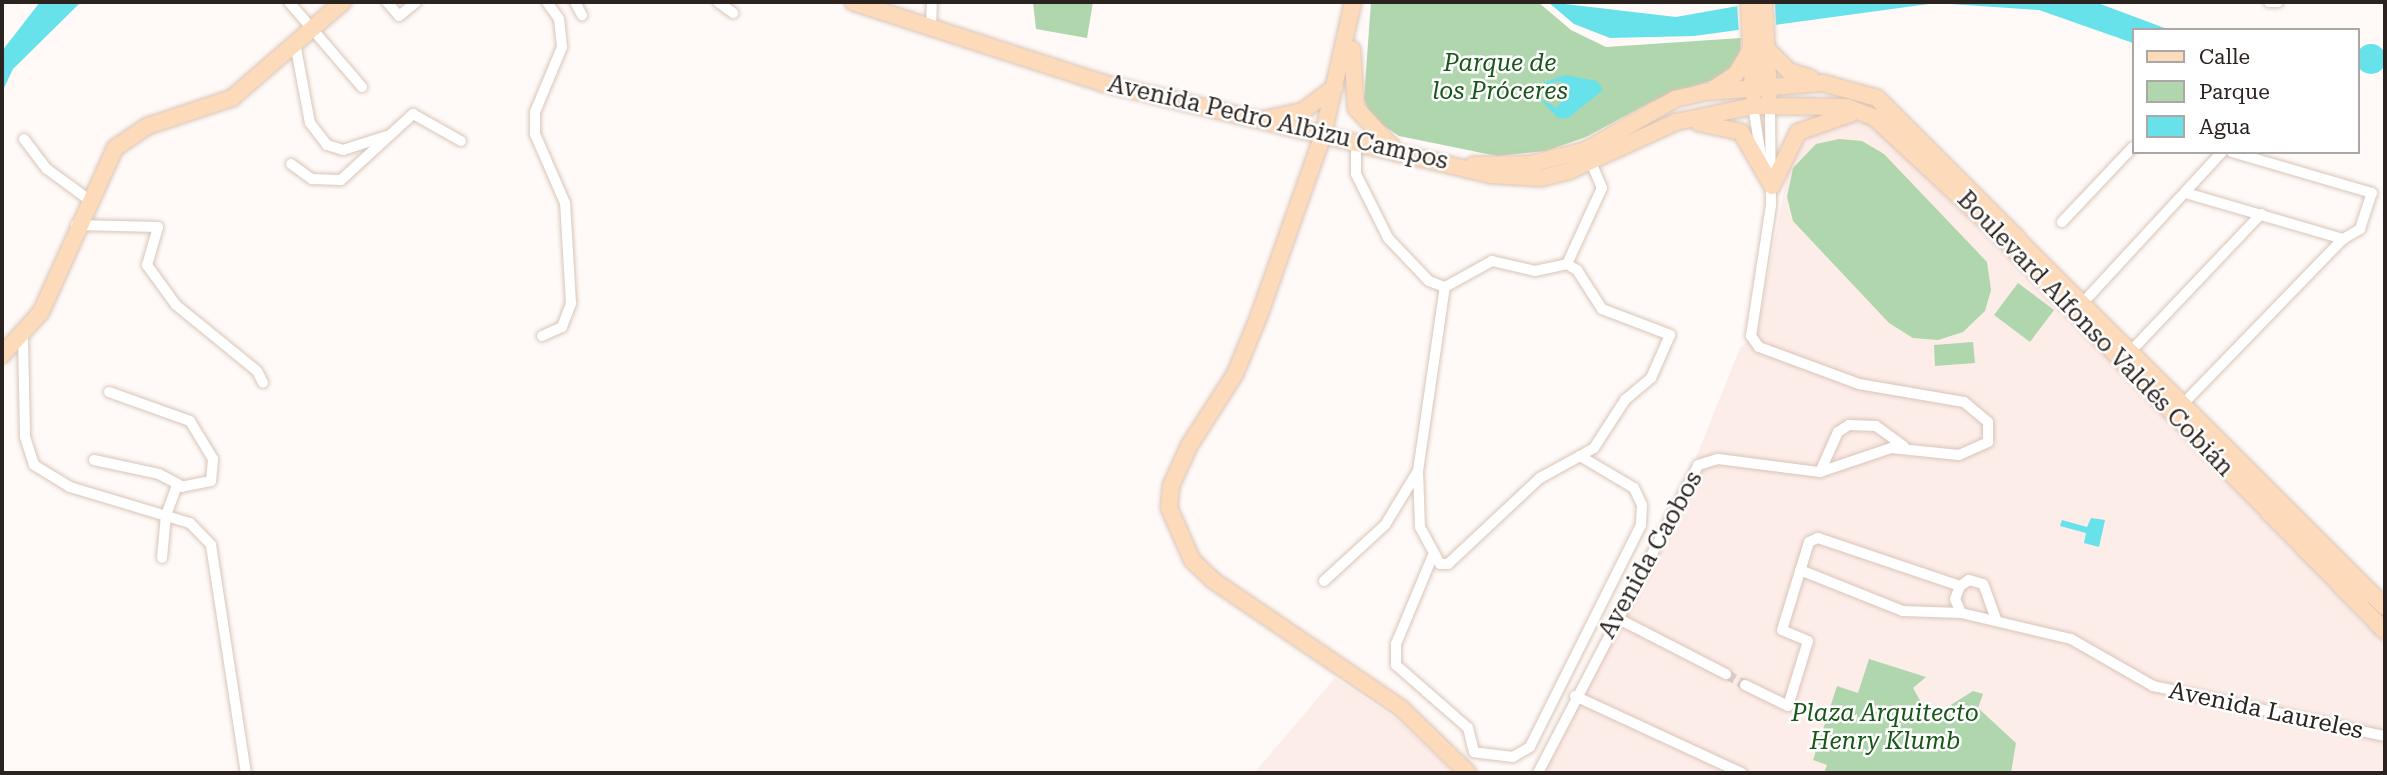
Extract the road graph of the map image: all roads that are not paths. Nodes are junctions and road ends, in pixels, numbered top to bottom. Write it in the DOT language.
graph roads {
  1 [pos="289,2"];
  2 [pos="343,2"];
  3 [pos="387,2"];
  4 [pos="416,2"];
  5 [pos="547,2"];
  6 [pos="575,2"];
  7 [pos="718,2"];
  8 [pos="853,2"];
  9 [pos="932,2"];
  10 [pos="1353,2"];
  11 [pos="1749,2"];
  12 [pos="1764,2"];
  13 [pos="2269,2"];
  14 [pos="2278,2"];
  15 [pos="733,13"];
  16 [pos="582,15"];
  17 [pos="312,26"];
  18 [pos="931,27"];
  19 [pos="1351,30"];
  20 [pos="295,43"];
  21 [pos="1759,47"];
  22 [pos="1823,83"];
  23 [pos="1761,84"];
  24 [pos="1336,85"];
  25 [pos="362,87"];
  26 [pos="1706,92"];
  27 [pos="1770,105"];
  28 [pos="1753,106"];
  29 [pos="1875,118"];
  30 [pos="1252,121"];
  31 [pos="1676,122"];
  32 [pos="1323,135"];
  33 [pos="387,136"];
  34 [pos="24,139"];
  35 [pos="461,141"];
  36 [pos="1356,142"];
  37 [pos="2132,148"];
  38 [pos="1394,150"];
  39 [pos="2220,154"];
  40 [pos="2239,154"];
  41 [pos="1588,156"];
  42 [pos="290,164"];
  43 [pos="1772,186"];
  44 [pos="2186,193"];
  45 [pos="88,199"];
  46 [pos="2261,214"];
  47 [pos="2062,222"];
  48 [pos="76,225"];
  49 [pos="2343,239"];
  50 [pos="1567,264"];
  51 [pos="1445,287"];
  52 [pos="2079,308"];
  53 [pos="542,336"];
  54 [pos="23,338"];
  55 [pos="2131,351"];
  56 [pos="2,355"];
  57 [pos="263,383"];
  58 [pos="109,392"];
  59 [pos="2178,410"];
  60 [pos="1904,446"];
  61 [pos="1580,456"];
  62 [pos="94,460"];
  63 [pos="2247,465"];
  64 [pos="1418,471"];
  65 [pos="1820,472"];
  66 [pos="183,487"];
  67 [pos="166,515"];
  68 [pos="2277,521"];
  69 [pos="1433,555"];
  70 [pos="162,558"];
  71 [pos="1800,570"];
  72 [pos="1324,581"];
  73 [pos="1959,586"];
  74 [pos="2385,607"];
  75 [pos="1961,613"];
  76 [pos="1615,617"];
  77 [pos="1996,619"];
  78 [pos="2385,631"];
  79 [pos="1727,674"];
  80 [pos="1745,685"];
  81 [pos="1575,696"];
  82 [pos="2385,736"];
  83 [pos="246,773"];
  84 [pos="1468,773"];
  85 [pos="1538,773"];
  86 [pos="1742,773"];
  1 -- 17 [label="street"];
  2 -- 17 [label="main road"];
  3 -- 4 [label="street"];
  5 -- 53 [label="street"];
  6 -- 16 [label="street"];
  7 -- 15 [label="street"];
  8 -- 18 [label="main road, Avenida Pedro Albizu Campos"];
  9 -- 18 [label="street"];
  10 -- 19 [label="main road"];
  11 -- 21 [label="main road"];
  12 -- 21 [label="main road"];
  13 -- 14 [label="street"];
  17 -- 20 [label="main road"];
  17 -- 25 [label="street"];
  18 -- 30 [label="main road, Avenida Pedro Albizu Campos"];
  19 -- 24 [label="main road"];
  19 -- 38 [label="main road"];
  20 -- 33 [label="street"];
  20 -- 45 [label="main road"];
  21 -- 22 [label="main road"];
  21 -- 23 [label="main road"];
  21 -- 26 [label="main road"];
  22 -- 23 [label="main road, Boulevard Alfonso Valdés Cobián"];
  22 -- 52 [label="main road, Boulevard Alfonso Valdés Cobián"];
  23 -- 26 [label="main road, Avenida Pedro Albizu Campos"];
  23 -- 27 [label="main road"];
  23 -- 28 [label="main road"];
  24 -- 30 [label="main road"];
  24 -- 32 [label="main road"];
  26 -- 41 [label="main road, Avenida Pedro Albizu Campos"];
  27 -- 28 [label="main road, Avenida Pedro Albizu Campos"];
  27 -- 29 [label="main road, Boulevard Alfonso Valdés Cobián"];
  27 -- 43 [label="street, Avenida Caobos"];
  28 -- 31 [label="main road, Avenida Pedro Albizu Campos"];
  28 -- 43 [label="street, Avenida Caobos"];
  29 -- 43 [label="main road"];
  29 -- 52 [label="main road, Boulevard Alfonso Valdés Cobián"];
  30 -- 32 [label="main road, Avenida Pedro Albizu Campos"];
  31 -- 41 [label="main road, Avenida Pedro Albizu Campos"];
  31 -- 43 [label="main road"];
  32 -- 36 [label="main road, Avenida Pedro Albizu Campos"];
  32 -- 84 [label="main road"];
  33 -- 35 [label="street"];
  33 -- 42 [label="street"];
  34 -- 45 [label="street"];
  36 -- 38 [label="main road, Avenida Pedro Albizu Campos"];
  36 -- 51 [label="street"];
  37 -- 47 [label="street"];
  38 -- 41 [label="main road, Avenida Pedro Albizu Campos"];
  39 -- 44 [label="street"];
  40 -- 49 [label="street"];
  41 -- 50 [label="street"];
  43 -- 60 [label="street, Avenida Caobos"];
  44 -- 46 [label="street"];
  44 -- 52 [label="street"];
  45 -- 48 [label="main road"];
  46 -- 49 [label="street"];
  46 -- 55 [label="street"];
  48 -- 54 [label="main road"];
  48 -- 57 [label="street"];
  49 -- 59 [label="street"];
  50 -- 51 [label="street"];
  50 -- 61 [label="street"];
  51 -- 64 [label="street"];
  52 -- 55 [label="main road, Boulevard Alfonso Valdés Cobián"];
  52 -- 59 [label="main road, Boulevard Alfonso Valdés Cobián"];
  54 -- 56 [label="main road"];
  54 -- 67 [label="street"];
  55 -- 59 [label="main road, Boulevard Alfonso Valdés Cobián"];
  58 -- 66 [label="street"];
  59 -- 63 [label="main road, Boulevard Alfonso Valdés Cobián"];
  59 -- 68 [label="main road, Boulevard Alfonso Valdés Cobián"];
  60 -- 65 [label="street, Avenida Caobos"];
  60 -- 65 [label="street"];
  61 -- 69 [label="street"];
  61 -- 69 [label="street"];
  62 -- 66 [label="street"];
  63 -- 68 [label="main road"];
  63 -- 74 [label="main road, Boulevard Alfonso Valdés Cobián"];
  64 -- 69 [label="street"];
  64 -- 72 [label="street"];
  65 -- 76 [label="street, Avenida Caobos"];
  66 -- 67 [label="street"];
  67 -- 70 [label="street"];
  67 -- 83 [label="street"];
  68 -- 78 [label="main road, Boulevard Alfonso Valdés Cobián"];
  71 -- 73 [label="street"];
  71 -- 75 [label="street, Avenida Laureles"];
  71 -- 80 [label="street"];
  73 -- 75 [label="street"];
  73 -- 77 [label="street"];
  75 -- 77 [label="street, Avenida Laureles"];
  76 -- 79 [label="street"];
  76 -- 81 [label="street, Avenida Caobos"];
  77 -- 82 [label="street, Avenida Laureles"];
  81 -- 85 [label="street, Avenida Caobos"];
  81 -- 86 [label="street"];
}
